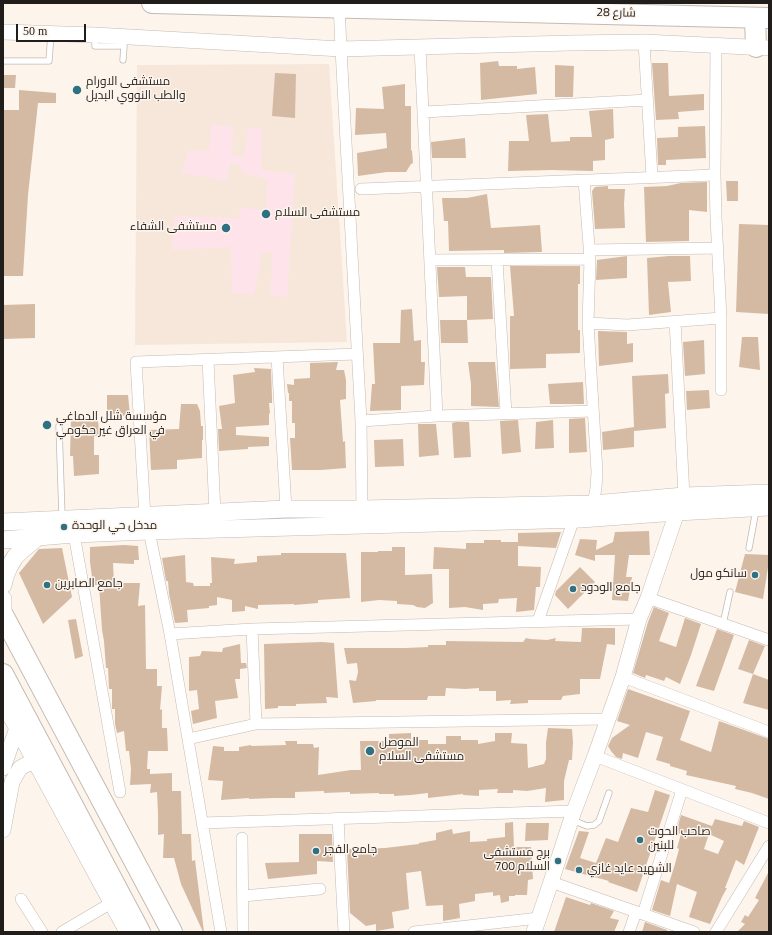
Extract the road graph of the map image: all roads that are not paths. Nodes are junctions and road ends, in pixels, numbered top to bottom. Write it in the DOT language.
graph roads {
  1 [pos="152,3"];
  2 [pos="339,5"];
  3 [pos="762,18"];
  4 [pos="3,32"];
  5 [pos="52,34"];
  6 [pos="95,35"];
  7 [pos="644,42"];
  8 [pos="716,46"];
  9 [pos="420,47"];
  10 [pos="762,48"];
  11 [pos="341,49"];
  12 [pos="123,60"];
  13 [pos="4,61"];
  14 [pos="648,100"];
  15 [pos="424,112"];
  16 [pos="716,175"];
  17 [pos="652,178"];
  18 [pos="584,180"];
  19 [pos="426,186"];
  20 [pos="361,189"];
  21 [pos="718,248"];
  22 [pos="589,254"];
  23 [pos="430,260"];
  24 [pos="497,260"];
  25 [pos="721,318"];
  26 [pos="675,321"];
  27 [pos="588,323"];
  28 [pos="357,354"];
  29 [pos="278,357"];
  30 [pos="208,360"];
  31 [pos="721,390"];
  32 [pos="593,411"];
  33 [pos="506,414"];
  34 [pos="437,416"];
  35 [pos="361,421"];
  36 [pos="59,426"];
  37 [pos="769,492"];
  38 [pos="684,496"];
  39 [pos="763,508"];
  40 [pos="286,509"];
  41 [pos="362,509"];
  42 [pos="677,512"];
  43 [pos="215,513"];
  44 [pos="586,514"];
  45 [pos="63,520"];
  46 [pos="3,522"];
  47 [pos="147,524"];
  48 [pos="74,534"];
  49 [pos="38,537"];
  50 [pos="3,540"];
  51 [pos="749,548"];
  52 [pos="3,585"];
  53 [pos="730,592"];
  54 [pos="648,598"];
  55 [pos="3,599"];
  56 [pos="3,615"];
  57 [pos="639,619"];
  58 [pos="538,622"];
  59 [pos="723,624"];
  60 [pos="252,629"];
  61 [pos="170,634"];
  62 [pos="769,640"];
  63 [pos="3,674"];
  64 [pos="623,677"];
  65 [pos="9,699"];
  66 [pos="608,719"];
  67 [pos="256,724"];
  68 [pos="11,725"];
  69 [pos="769,732"];
  70 [pos="188,739"];
  71 [pos="595,756"];
  72 [pos="36,764"];
  73 [pos="3,768"];
  74 [pos="62,784"];
  75 [pos="682,790"];
  76 [pos="120,792"];
  77 [pos="609,793"];
  78 [pos="573,815"];
  79 [pos="338,818"];
  80 [pos="202,823"];
  81 [pos="769,823"];
  82 [pos="3,830"];
  83 [pos="242,838"];
  84 [pos="769,846"];
  85 [pos="552,882"];
  86 [pos="149,888"];
  87 [pos="320,889"];
  88 [pos="243,896"];
  89 [pos="21,899"];
  90 [pos="118,903"];
  91 [pos="640,913"];
  92 [pos="539,918"];
  93 [pos="42,932"];
  94 [pos="62,932"];
  95 [pos="127,932"];
  96 [pos="140,932"];
  97 [pos="172,932"];
  98 [pos="220,932"];
  99 [pos="244,932"];
  100 [pos="344,932"];
  101 [pos="414,932"];
  102 [pos="534,932"];
  103 [pos="629,932"];
  104 [pos="694,932"];
  105 [pos="716,932"];
  1 -- 2 [label="highway, شارع 28"];
  2 -- 3 [label="highway, شارع 28"];
  2 -- 11 [label="street"];
  3 -- 10 [label="highway"];
  4 -- 5 [label="main road"];
  5 -- 6 [label="main road"];
  5 -- 13 [label="lane"];
  6 -- 11 [label="main road"];
  6 -- 12 [label="lane"];
  7 -- 8 [label="main road"];
  7 -- 9 [label="main road"];
  7 -- 14 [label="street"];
  8 -- 10 [label="main road"];
  8 -- 16 [label="street"];
  9 -- 11 [label="main road"];
  9 -- 15 [label="street"];
  11 -- 28 [label="street"];
  14 -- 15 [label="street"];
  14 -- 17 [label="street"];
  15 -- 19 [label="street"];
  16 -- 17 [label="street"];
  16 -- 21 [label="street"];
  17 -- 18 [label="street"];
  18 -- 19 [label="street"];
  18 -- 22 [label="street"];
  19 -- 20 [label="street"];
  19 -- 23 [label="street"];
  21 -- 22 [label="street"];
  21 -- 25 [label="street"];
  22 -- 24 [label="street"];
  22 -- 27 [label="street"];
  23 -- 24 [label="street"];
  23 -- 34 [label="street"];
  24 -- 33 [label="street"];
  25 -- 26 [label="street"];
  25 -- 31 [label="street"];
  26 -- 27 [label="street"];
  26 -- 38 [label="street"];
  27 -- 32 [label="street"];
  28 -- 29 [label="street"];
  28 -- 35 [label="street"];
  29 -- 30 [label="street"];
  29 -- 40 [label="street"];
  30 -- 43 [label="street"];
  30 -- 47 [label="street"];
  32 -- 33 [label="street"];
  32 -- 44 [label="street"];
  33 -- 34 [label="street"];
  34 -- 35 [label="street"];
  35 -- 41 [label="street"];
  36 -- 45 [label="lane"];
  37 -- 38 [label="main road"];
  38 -- 44 [label="main road"];
  39 -- 42 [label="main road"];
  39 -- 51 [label="lane"];
  40 -- 41 [label="main road"];
  40 -- 43 [label="main road"];
  41 -- 44 [label="main road"];
  42 -- 44 [label="main road"];
  42 -- 54 [label="main road"];
  43 -- 47 [label="main road"];
  44 -- 47 [label="main road"];
  44 -- 58 [label="street"];
  45 -- 46 [label="main road"];
  45 -- 47 [label="main road"];
  47 -- 48 [label="main road"];
  47 -- 61 [label="street"];
  48 -- 49 [label="main road"];
  48 -- 76 [label="street"];
  49 -- 50 [label="main road"];
  49 -- 52 [label="main road"];
  53 -- 59 [label="lane"];
  54 -- 57 [label="main road"];
  54 -- 59 [label="street"];
  55 -- 56 [label="main road"];
  56 -- 86 [label="highway"];
  57 -- 58 [label="street"];
  57 -- 64 [label="main road"];
  58 -- 60 [label="street"];
  59 -- 62 [label="street"];
  60 -- 61 [label="street"];
  60 -- 67 [label="street"];
  61 -- 70 [label="street"];
  63 -- 65 [label="highway"];
  64 -- 66 [label="main road"];
  64 -- 69 [label="street"];
  65 -- 68 [label="main road"];
  65 -- 74 [label="highway"];
  66 -- 67 [label="street"];
  66 -- 71 [label="main road"];
  67 -- 70 [label="street"];
  68 -- 72 [label="main road"];
  68 -- 73 [label="main road"];
  70 -- 80 [label="street"];
  71 -- 75 [label="street"];
  71 -- 78 [label="main road"];
  72 -- 74 [label="main road"];
  72 -- 82 [label="main road"];
  72 -- 90 [label="main road"];
  74 -- 90 [label="highway"];
  75 -- 81 [label="street"];
  75 -- 91 [label="street"];
  77 -- 78 [label="lane"];
  78 -- 79 [label="street"];
  78 -- 85 [label="main road"];
  79 -- 80 [label="street"];
  79 -- 100 [label="street"];
  80 -- 98 [label="street"];
  83 -- 88 [label="street"];
  84 -- 105 [label="street"];
  85 -- 91 [label="street"];
  85 -- 92 [label="main road"];
  86 -- 90 [label="highway"];
  86 -- 97 [label="highway"];
  87 -- 88 [label="street"];
  88 -- 99 [label="street"];
  89 -- 93 [label="street"];
  90 -- 94 [label="street"];
  90 -- 95 [label="main road"];
  90 -- 96 [label="highway"];
  91 -- 103 [label="street"];
  91 -- 104 [label="street"];
  92 -- 101 [label="street"];
  92 -- 102 [label="main road"];
}
